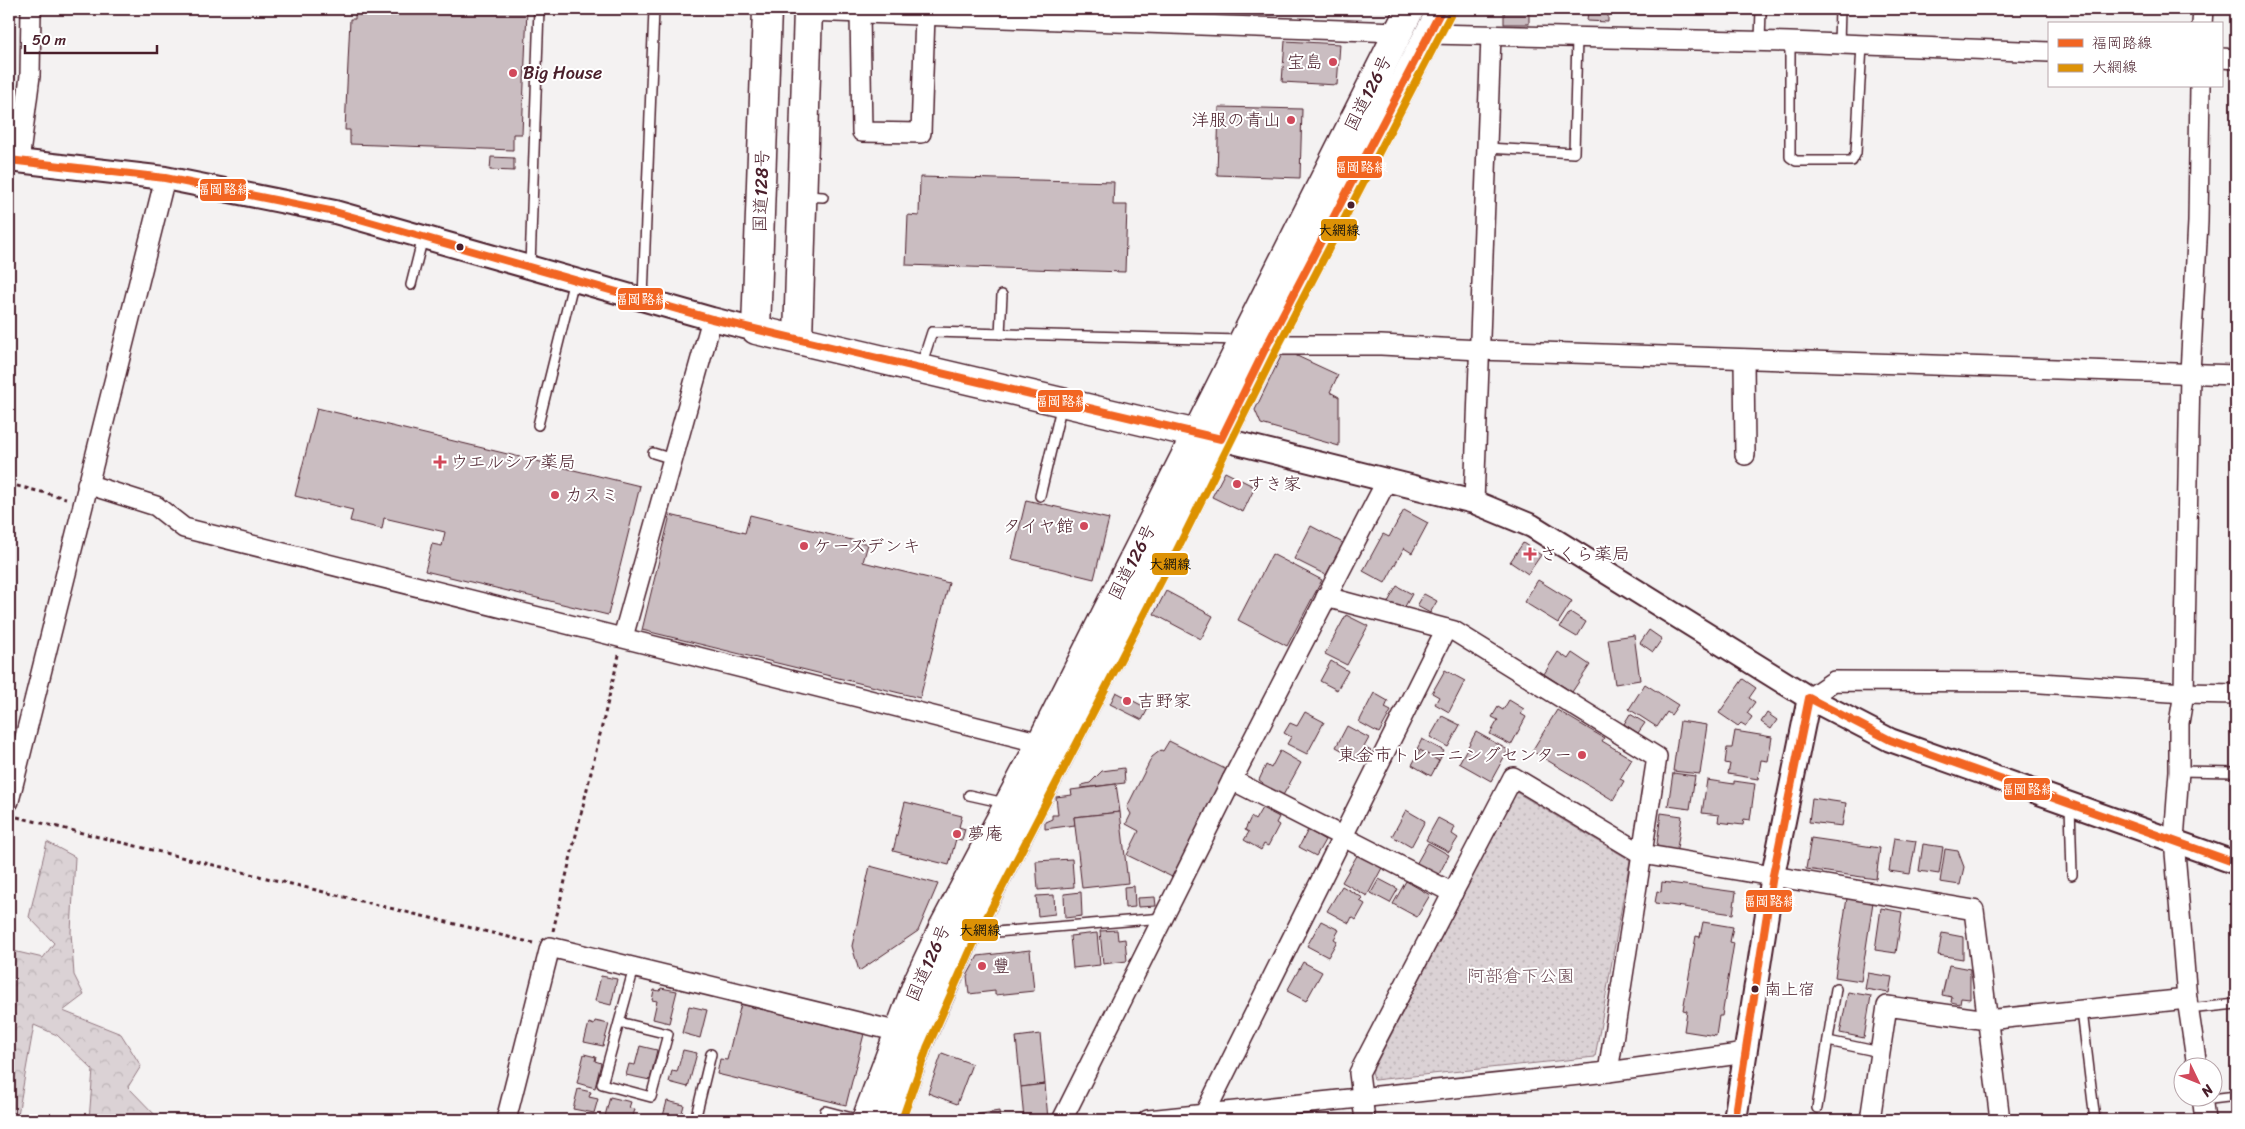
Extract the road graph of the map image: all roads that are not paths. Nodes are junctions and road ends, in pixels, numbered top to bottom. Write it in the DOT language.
graph roads {
  1 [pos="31,9"];
  2 [pos="539,9"];
  3 [pos="654,9"];
  4 [pos="763,9"];
  5 [pos="767,9"];
  6 [pos="1442,9"];
  7 [pos="1761,9"];
  8 [pos="1840,9"];
  9 [pos="2203,9"];
  10 [pos="808,10"];
  11 [pos="860,13"];
  12 [pos="925,15"];
  13 [pos="1404,20"];
  14 [pos="2202,22"];
  15 [pos="1429,34"];
  16 [pos="1491,36"];
  17 [pos="1577,38"];
  18 [pos="1760,42"];
  19 [pos="1790,42"];
  20 [pos="1839,44"];
  21 [pos="1862,45"];
  22 [pos="2048,52"];
  23 [pos="2222,58"];
  24 [pos="2236,59"];
  25 [pos="2200,88"];
  26 [pos="1487,148"];
  27 [pos="14,161"];
  28 [pos="165,178"];
  29 [pos="424,237"];
  30 [pos="530,267"];
  31 [pos="574,279"];
  32 [pos="412,285"];
  33 [pos="1002,295"];
  34 [pos="643,299"];
  35 [pos="712,319"];
  36 [pos="756,330"];
  37 [pos="1000,334"];
  38 [pos="798,339"];
  39 [pos="1255,342"];
  40 [pos="1480,350"];
  41 [pos="1744,359"];
  42 [pos="920,368"];
  43 [pos="2190,373"];
  44 [pos="2236,375"];
  45 [pos="1063,402"];
  46 [pos="538,425"];
  47 [pos="1208,436"];
  48 [pos="653,453"];
  49 [pos="1745,455"];
  50 [pos="673,459"];
  51 [pos="1387,480"];
  52 [pos="85,493"];
  53 [pos="1040,496"];
  54 [pos="1474,502"];
  55 [pos="1326,597"];
  56 [pos="1446,629"];
  57 [pos="623,637"];
  58 [pos="2184,693"];
  59 [pos="2236,694"];
  60 [pos="1809,698"];
  61 [pos="1041,743"];
  62 [pos="2179,771"];
  63 [pos="2236,772"];
  64 [pos="1232,780"];
  65 [pos="969,794"];
  66 [pos="9,802"];
  67 [pos="1009,804"];
  68 [pos="2070,804"];
  69 [pos="1341,838"];
  70 [pos="2174,840"];
  71 [pos="1642,854"];
  72 [pos="2236,863"];
  73 [pos="1773,875"];
  74 [pos="2072,875"];
  75 [pos="1453,893"];
  76 [pos="1164,918"];
  77 [pos="967,934"];
  78 [pos="634,968"];
  79 [pos="1836,989"];
  80 [pos="2188,1004"];
  81 [pos="2236,1004"];
  82 [pos="2082,1011"];
  83 [pos="1988,1020"];
  84 [pos="619,1022"];
  85 [pos="899,1032"];
  86 [pos="1828,1041"];
  87 [pos="1880,1052"];
  88 [pos="1746,1053"];
  89 [pos="711,1054"];
  90 [pos="2196,1056"];
  91 [pos="1608,1072"];
  92 [pos="2236,1096"];
  93 [pos="1362,1097"];
  94 [pos="2222,1097"];
  95 [pos="2203,1106"];
  96 [pos="1817,1108"];
  97 [pos="824,1111"];
  98 [pos="1205,1117"];
  99 [pos="506,1120"];
  100 [pos="695,1120"];
  101 [pos="860,1120"];
  102 [pos="866,1120"];
  103 [pos="891,1120"];
  104 [pos="1062,1120"];
  105 [pos="1148,1120"];
  106 [pos="1364,1120"];
  107 [pos="1735,1120"];
  108 [pos="1870,1120"];
  109 [pos="2000,1120"];
  110 [pos="2095,1120"];
  111 [pos="2205,1120"];
  1 -- 27 [label="street"];
  2 -- 30 [label="lane"];
  3 -- 34 [label="lane"];
  4 -- 5 [label="street"];
  5 -- 10 [label="highway"];
  5 -- 36 [label="highway, 国道128号"];
  6 -- 15 [label="highway, 国道126号"];
  7 -- 18 [label="lane"];
  8 -- 20 [label="lane"];
  9 -- 14 [label="street"];
  10 -- 11 [label="street"];
  10 -- 38 [label="highway"];
  11 -- 12 [label="street"];
  11 -- 12 [label="street"];
  12 -- 13 [label="street"];
  13 -- 39 [label="highway, 国道126号"];
  15 -- 16 [label="street"];
  15 -- 39 [label="highway, 国道126号"];
  16 -- 17 [label="street"];
  16 -- 26 [label="street"];
  17 -- 18 [label="street"];
  17 -- 26 [label="lane"];
  18 -- 19 [label="street"];
  19 -- 20 [label="street"];
  19 -- 21 [label="lane"];
  20 -- 21 [label="street"];
  21 -- 22 [label="street"];
  23 -- 24 [label="street"];
  25 -- 43 [label="street"];
  26 -- 40 [label="street"];
  27 -- 28 [label="street"];
  28 -- 29 [label="street"];
  28 -- 52 [label="street"];
  29 -- 30 [label="street"];
  29 -- 32 [label="lane"];
  30 -- 31 [label="street"];
  31 -- 34 [label="street"];
  31 -- 46 [label="lane"];
  33 -- 37 [label="lane"];
  34 -- 35 [label="street"];
  35 -- 36 [label="street"];
  35 -- 50 [label="street"];
  36 -- 38 [label="highway"];
  37 -- 39 [label="lane"];
  37 -- 42 [label="lane"];
  38 -- 42 [label="highway"];
  39 -- 40 [label="street"];
  39 -- 47 [label="highway, 国道126号"];
  40 -- 41 [label="street"];
  40 -- 54 [label="street"];
  41 -- 43 [label="street"];
  41 -- 49 [label="street"];
  42 -- 45 [label="highway"];
  43 -- 44 [label="street"];
  43 -- 58 [label="street"];
  45 -- 47 [label="highway"];
  45 -- 53 [label="lane"];
  47 -- 51 [label="street"];
  47 -- 61 [label="highway, 国道126号"];
  47 -- 77 [label="highway, 国道126号"];
  48 -- 50 [label="lane"];
  50 -- 57 [label="street"];
  51 -- 54 [label="street"];
  51 -- 55 [label="street"];
  52 -- 57 [label="street"];
  52 -- 66 [label="street"];
  54 -- 60 [label="street"];
  55 -- 56 [label="street"];
  55 -- 64 [label="street"];
  56 -- 69 [label="street"];
  56 -- 71 [label="street"];
  57 -- 61 [label="street"];
  58 -- 59 [label="street"];
  58 -- 60 [label="street"];
  58 -- 62 [label="street"];
  60 -- 68 [label="street"];
  60 -- 73 [label="street"];
  61 -- 67 [label="highway, 国道126号"];
  62 -- 63 [label="lane"];
  62 -- 70 [label="street"];
  64 -- 69 [label="street"];
  64 -- 76 [label="street"];
  65 -- 67 [label="lane"];
  67 -- 85 [label="highway, 国道126号"];
  68 -- 70 [label="street"];
  68 -- 74 [label="lane"];
  69 -- 75 [label="street"];
  69 -- 98 [label="street"];
  70 -- 72 [label="street"];
  70 -- 80 [label="street"];
  71 -- 73 [label="street"];
  71 -- 75 [label="street"];
  71 -- 91 [label="street"];
  73 -- 83 [label="street"];
  73 -- 88 [label="street"];
  75 -- 93 [label="street"];
  76 -- 77 [label="lane"];
  76 -- 104 [label="street"];
  77 -- 103 [label="highway, 国道126号"];
  78 -- 84 [label="lane"];
  78 -- 85 [label="street"];
  78 -- 99 [label="street"];
  79 -- 86 [label="lane"];
  80 -- 81 [label="lane"];
  80 -- 82 [label="street"];
  80 -- 90 [label="street"];
  82 -- 83 [label="street"];
  82 -- 110 [label="lane"];
  83 -- 87 [label="street"];
  83 -- 109 [label="street"];
  84 -- 84 [label="lane"];
  85 -- 102 [label="highway, 国道126号"];
  86 -- 87 [label="lane"];
  86 -- 96 [label="lane"];
  87 -- 108 [label="street"];
  88 -- 91 [label="street"];
  88 -- 107 [label="street"];
  89 -- 100 [label="lane"];
  91 -- 93 [label="street"];
  92 -- 94 [label="lane"];
  93 -- 98 [label="street"];
  93 -- 106 [label="street"];
  95 -- 111 [label="street"];
  97 -- 101 [label="lane"];
  98 -- 105 [label="street"];
}
